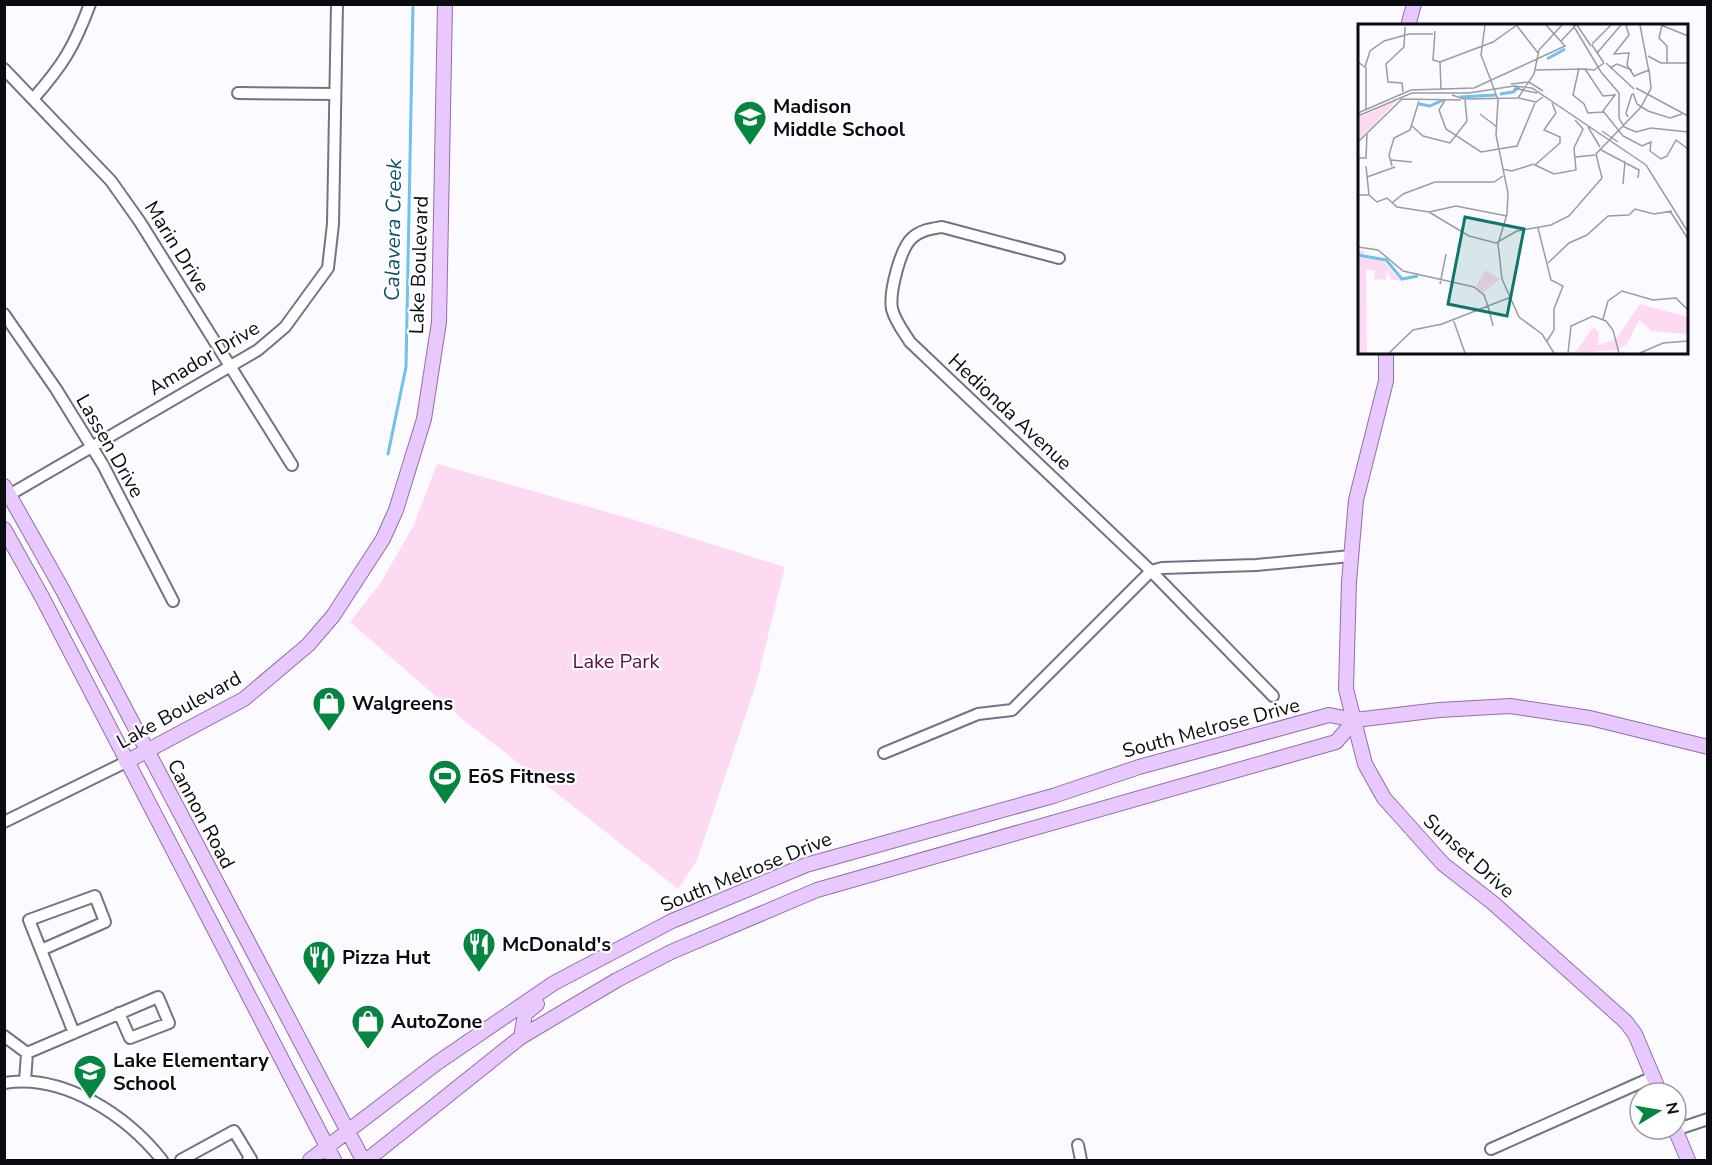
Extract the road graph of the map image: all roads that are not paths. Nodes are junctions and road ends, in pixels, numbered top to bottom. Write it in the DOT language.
graph roads {
  1 [pos="90,4"];
  2 [pos="336,4"];
  3 [pos="445,4"];
  4 [pos="1414,4"];
  5 [pos="1409,24"];
  6 [pos="4,69"];
  7 [pos="238,93"];
  8 [pos="335,94"];
  9 [pos="33,99"];
  10 [pos="1059,258"];
  11 [pos="4,314"];
  12 [pos="1386,354"];
  13 [pos="230,366"];
  14 [pos="90,446"];
  15 [pos="292,465"];
  16 [pos="6,493"];
  17 [pos="4,529"];
  18 [pos="1351,556"];
  19 [pos="1150,571"];
  20 [pos="173,601"];
  21 [pos="1274,696"];
  22 [pos="1354,720"];
  23 [pos="1707,747"];
  24 [pos="146,752"];
  25 [pos="884,753"];
  26 [pos="126,762"];
  27 [pos="1002,810"];
  28 [pos="4,822"];
  29 [pos="1009,834"];
  30 [pos="248,946"];
  31 [pos="41,950"];
  32 [pos="228,957"];
  33 [pos="538,994"];
  34 [pos="118,1014"];
  35 [pos="74,1033"];
  36 [pos="4,1036"];
  37 [pos="521,1037"];
  38 [pos="27,1053"];
  39 [pos="1653,1077"];
  40 [pos="26,1081"];
  41 [pos="1655,1081"];
  42 [pos="4,1083"];
  43 [pos="1707,1119"];
  44 [pos="1688,1126"];
  45 [pos="348,1132"];
  46 [pos="1680,1141"];
  47 [pos="1078,1145"];
  48 [pos="1491,1149"];
  49 [pos="331,1154"];
  50 [pos="162,1161"];
  51 [pos="181,1161"];
  52 [pos="248,1161"];
  53 [pos="310,1161"];
  54 [pos="365,1161"];
  55 [pos="1081,1161"];
  56 [pos="1688,1161"];
  1 -- 9 [label="street"];
  2 -- 8 [label="street, Amador Drive"];
  3 -- 24 [label="main road, Lake Boulevard"];
  4 -- 5 [label="main road"];
  6 -- 9 [label="street, Marin Drive"];
  7 -- 8 [label="street"];
  8 -- 13 [label="street, Amador Drive"];
  9 -- 13 [label="street, Marin Drive"];
  10 -- 19 [label="street, Hedionda Avenue"];
  11 -- 14 [label="street, Lassen Drive"];
  12 -- 18 [label="main road, Sunset Drive"];
  13 -- 14 [label="street, Amador Drive"];
  13 -- 15 [label="street, Marin Drive"];
  14 -- 16 [label="street, Amador Drive"];
  14 -- 20 [label="street, Lassen Drive"];
  16 -- 24 [label="main road, Cannon Road"];
  17 -- 26 [label="main road"];
  18 -- 19 [label="street"];
  18 -- 22 [label="main road, Sunset Drive"];
  19 -- 21 [label="street, Hedionda Avenue"];
  19 -- 25 [label="street"];
  22 -- 23 [label="main road, South Melrose Drive"];
  22 -- 27 [label="main road, South Melrose Drive"];
  22 -- 29 [label="main road"];
  22 -- 39 [label="main road, Sunset Drive"];
  24 -- 26 [label="main road, Lake Boulevard"];
  24 -- 30 [label="main road, Cannon Road"];
  26 -- 28 [label="street, Lake Boulevard"];
  26 -- 32 [label="main road"];
  27 -- 29 [label="main road"];
  27 -- 33 [label="main road, South Melrose Drive"];
  29 -- 37 [label="main road"];
  30 -- 32 [label="main road"];
  30 -- 45 [label="main road, Cannon Road"];
  31 -- 31 [label="street"];
  31 -- 35 [label="street"];
  32 -- 49 [label="main road"];
  33 -- 37 [label="main road"];
  33 -- 45 [label="main road, South Melrose Drive"];
  34 -- 34 [label="street"];
  34 -- 35 [label="street"];
  35 -- 38 [label="street"];
  36 -- 38 [label="street"];
  37 -- 54 [label="main road"];
  38 -- 40 [label="street"];
  39 -- 41 [label="main road, Sunset Drive"];
  39 -- 48 [label="street"];
  40 -- 42 [label="street"];
  40 -- 50 [label="street"];
  43 -- 44 [label="street"];
  45 -- 49 [label="main road, South Melrose Drive"];
  45 -- 54 [label="main road, Cannon Road"];
  46 -- 56 [label="main road"];
  47 -- 55 [label="street"];
  49 -- 53 [label="main road, South Melrose Drive"];
  51 -- 52 [label="street"];
}
